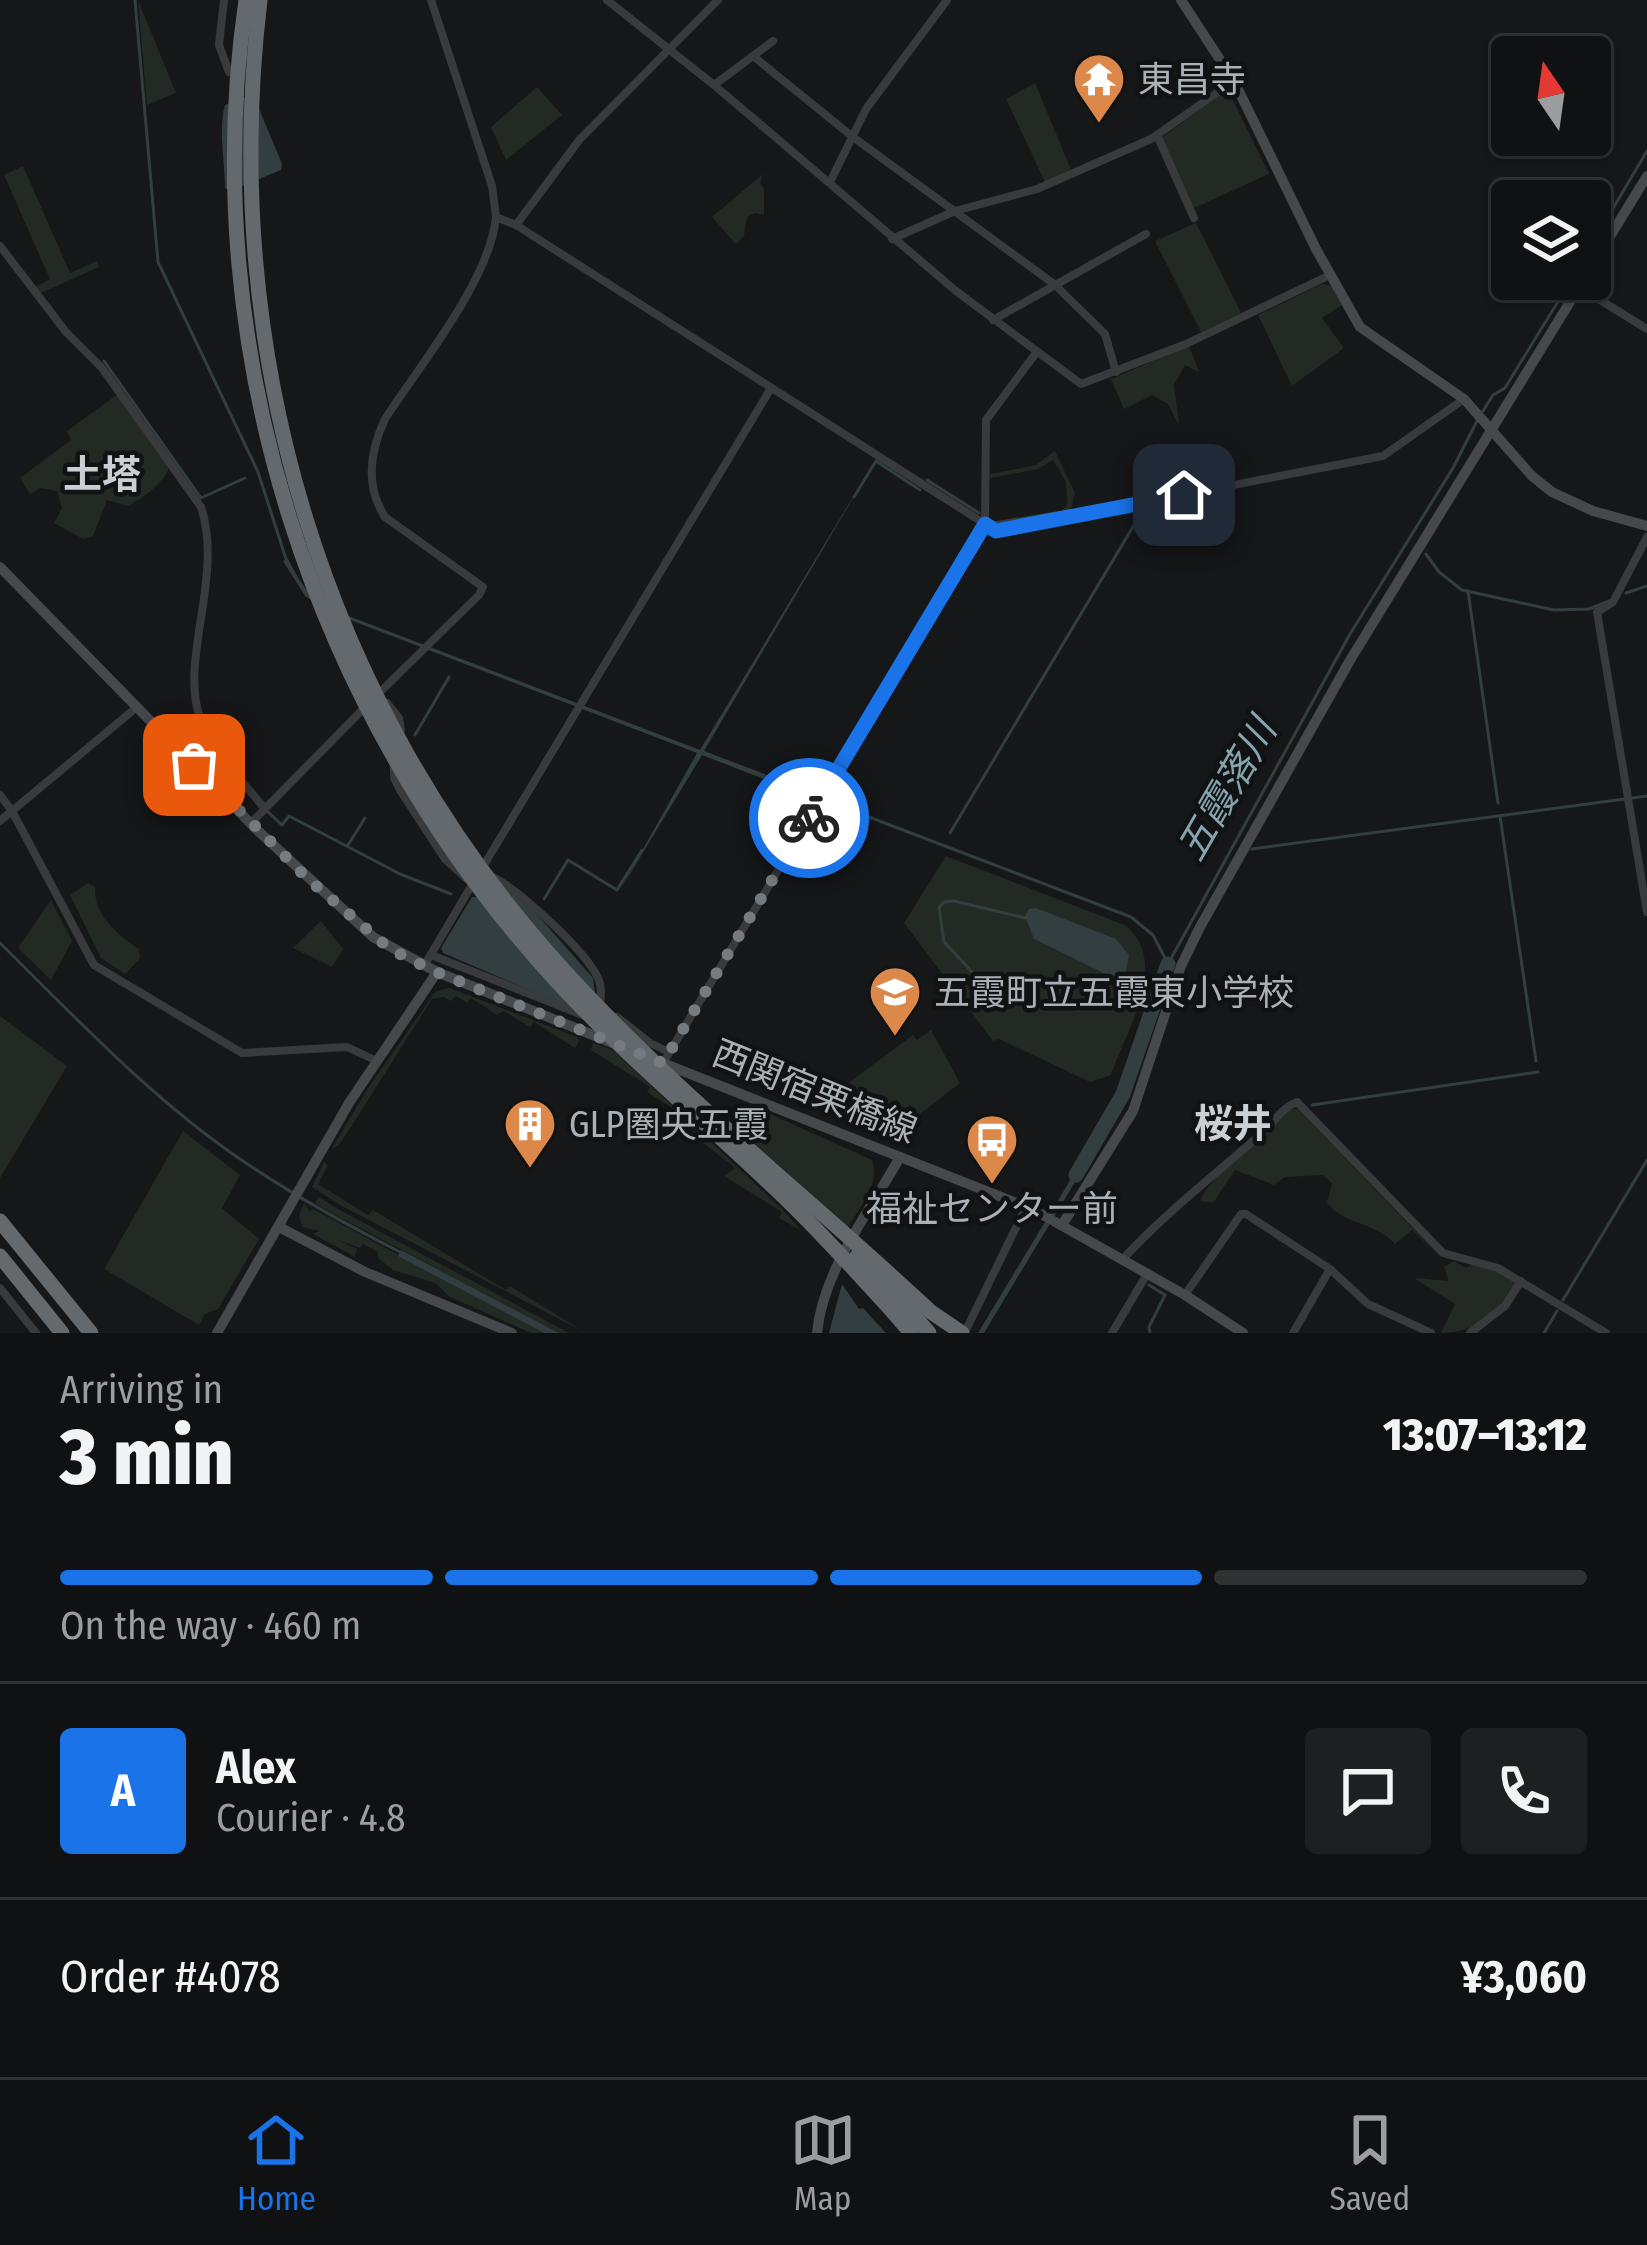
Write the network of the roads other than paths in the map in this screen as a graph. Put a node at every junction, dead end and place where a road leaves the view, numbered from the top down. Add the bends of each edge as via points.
1 (224, 0) edge
2 (246, 0) edge
3 (260, 0) edge
4 (431, 0) edge
5 (607, 0) edge
6 (718, 0) edge
7 (947, 0) edge
8 (1180, 0) edge
9 (773, 41) dead end
10 (670, 50) junction
11 (753, 56) junction
12 (229, 73) dead end
13 (1234, 81) junction
14 (714, 85) junction
15 (1157, 135) junction
16 (853, 137) junction
17 (1647, 176) edge
18 (830, 182) junction
19 (955, 211) junction
20 (496, 217) junction
21 (1194, 218) dead end
22 (516, 225) junction
23 (1146, 234) dead end
24 (1611, 235) edge
25 (892, 239) junction
26 (0, 247) edge
27 (1330, 274) junction
28 (1054, 284) junction
29 (1570, 300) edge
30 (1605, 300) edge
31 (993, 320) junction
32 (1647, 329) edge
33 (1036, 353) junction
34 (1116, 372) junction
35 (771, 388) junction
36 (1468, 404) junction
37 (1490, 426) junction
38 (985, 524) junction
39 (1647, 526) edge
40 (1647, 537) edge
41 (0, 567) edge
42 (378, 694) junction
43 (137, 707) junction
44 (0, 795) edge
45 (264, 808) junction
46 (12, 811) junction
47 (0, 821) edge
48 (250, 823) junction
49 (481, 871) junction
50 (473, 883) junction
51 (1647, 912) edge
52 (427, 960) junction
53 (436, 972) junction
54 (600, 1013) junction
55 (666, 1058) junction
56 (378, 1061) junction
57 (900, 1157) junction
58 (760, 1160) junction
59 (1026, 1207) junction
60 (0, 1221) edge
61 (1060, 1224) junction
62 (279, 1226) junction
63 (0, 1256) edge
64 (1122, 1259) junction
65 (1330, 1269) junction
66 (1147, 1273) junction
67 (1521, 1281) junction
68 (0, 1288) edge
69 (1185, 1295) junction
70 (36, 1333) edge
71 (62, 1333) edge
72 (91, 1333) edge
73 (217, 1333) edge
74 (512, 1333) edge
75 (818, 1333) edge
76 (908, 1333) edge
77 (929, 1333) edge
78 (963, 1333) edge
79 (1112, 1333) edge
80 (1243, 1333) edge
81 (1293, 1333) edge
82 (1432, 1333) edge
83 (1470, 1333) edge
84 (1606, 1333) edge

1 - 12 street via 219,45
2 - 76 highway, bridge via 234,178 254,383 297,542 369,712 453,852 538,960 767,1181
3 - 58 highway, bridge via 249,179 263,342 294,490 356,655 423,783 511,909 623,1031
4 - 20 street
5 - 10 street
6 - 10 street
7 - 16 street
8 - 13 street
9 - 11 street
10 - 14 street
10 - 22 street via 580,139
11 - 14 street
11 - 16 street
13 - 15 street
13 - 27 street
14 - 18 street
15 - 19 street via 1037,189
15 - 21 street
16 - 18 street
16 - 19 street
17 - 24 street
18 - 25 street
19 - 25 street
19 - 28 street
20 - 22 street
20 - 42 street via 481,271 385,419 372,456 385,517 483,587
22 - 35 street
23 - 28 street
25 - 31 street
26 - 45 street via 126,394 201,507 208,555 194,691 200,720
27 - 34 street
27 - 36 street via 1360,327
28 - 31 street
28 - 34 street via 1105,334
29 - 37 street
30 - 32 street
31 - 33 street
33 - 34 street via 1081,384
33 - 38 street via 986,420
35 - 38 street
35 - 49 street
36 - 37 street
36 - 38 street via 1383,456 996,531
37 - 39 street via 1552,492
37 - 61 street via 1200,927 1133,1111
38 - 55 street
40 - 51 street via 1613,602 1597,612
41 - 43 street, 西関宿栗橋線
42 - 45 street
42 - 50 street via 401,728 393,767 400,790 450,866
43 - 46 street
43 - 48 street, 西関宿栗橋線
44 - 46 street
45 - 48 street
46 - 47 street
46 - 56 street via 94,965 242,1053 347,1047
48 - 52 street, 西関宿栗橋線 via 358,925 390,949
49 - 50 street
49 - 54 street via 529,901 594,971
50 - 52 street
52 - 53 street, 西関宿栗橋線
52 - 54 street via 570,1012
53 - 55 street, 西関宿栗橋線
53 - 56 street
54 - 55 street via 619,1018
55 - 57 street, 西関宿栗橋線
56 - 62 street
57 - 59 street, 西関宿栗橋線
57 - 75 street via 837,1268
58 - 77 highway, bridge
58 - 78 highway, bridge
59 - 61 street, 西関宿栗橋線
59 - 78 street
60 - 72 highway
61 - 64 street, 西関宿栗橋線
62 - 73 street
62 - 74 street
63 - 71 highway
64 - 66 street, 西関宿栗橋線
64 - 67 street via 1297,1102 1443,1253
65 - 69 street via 1240,1214
65 - 81 street
65 - 82 street via 1368,1304
66 - 69 street, 西関宿栗橋線
66 - 79 street
67 - 83 street via 1505,1306
67 - 84 street
68 - 70 street
69 - 80 street, 西関宿栗橋線

